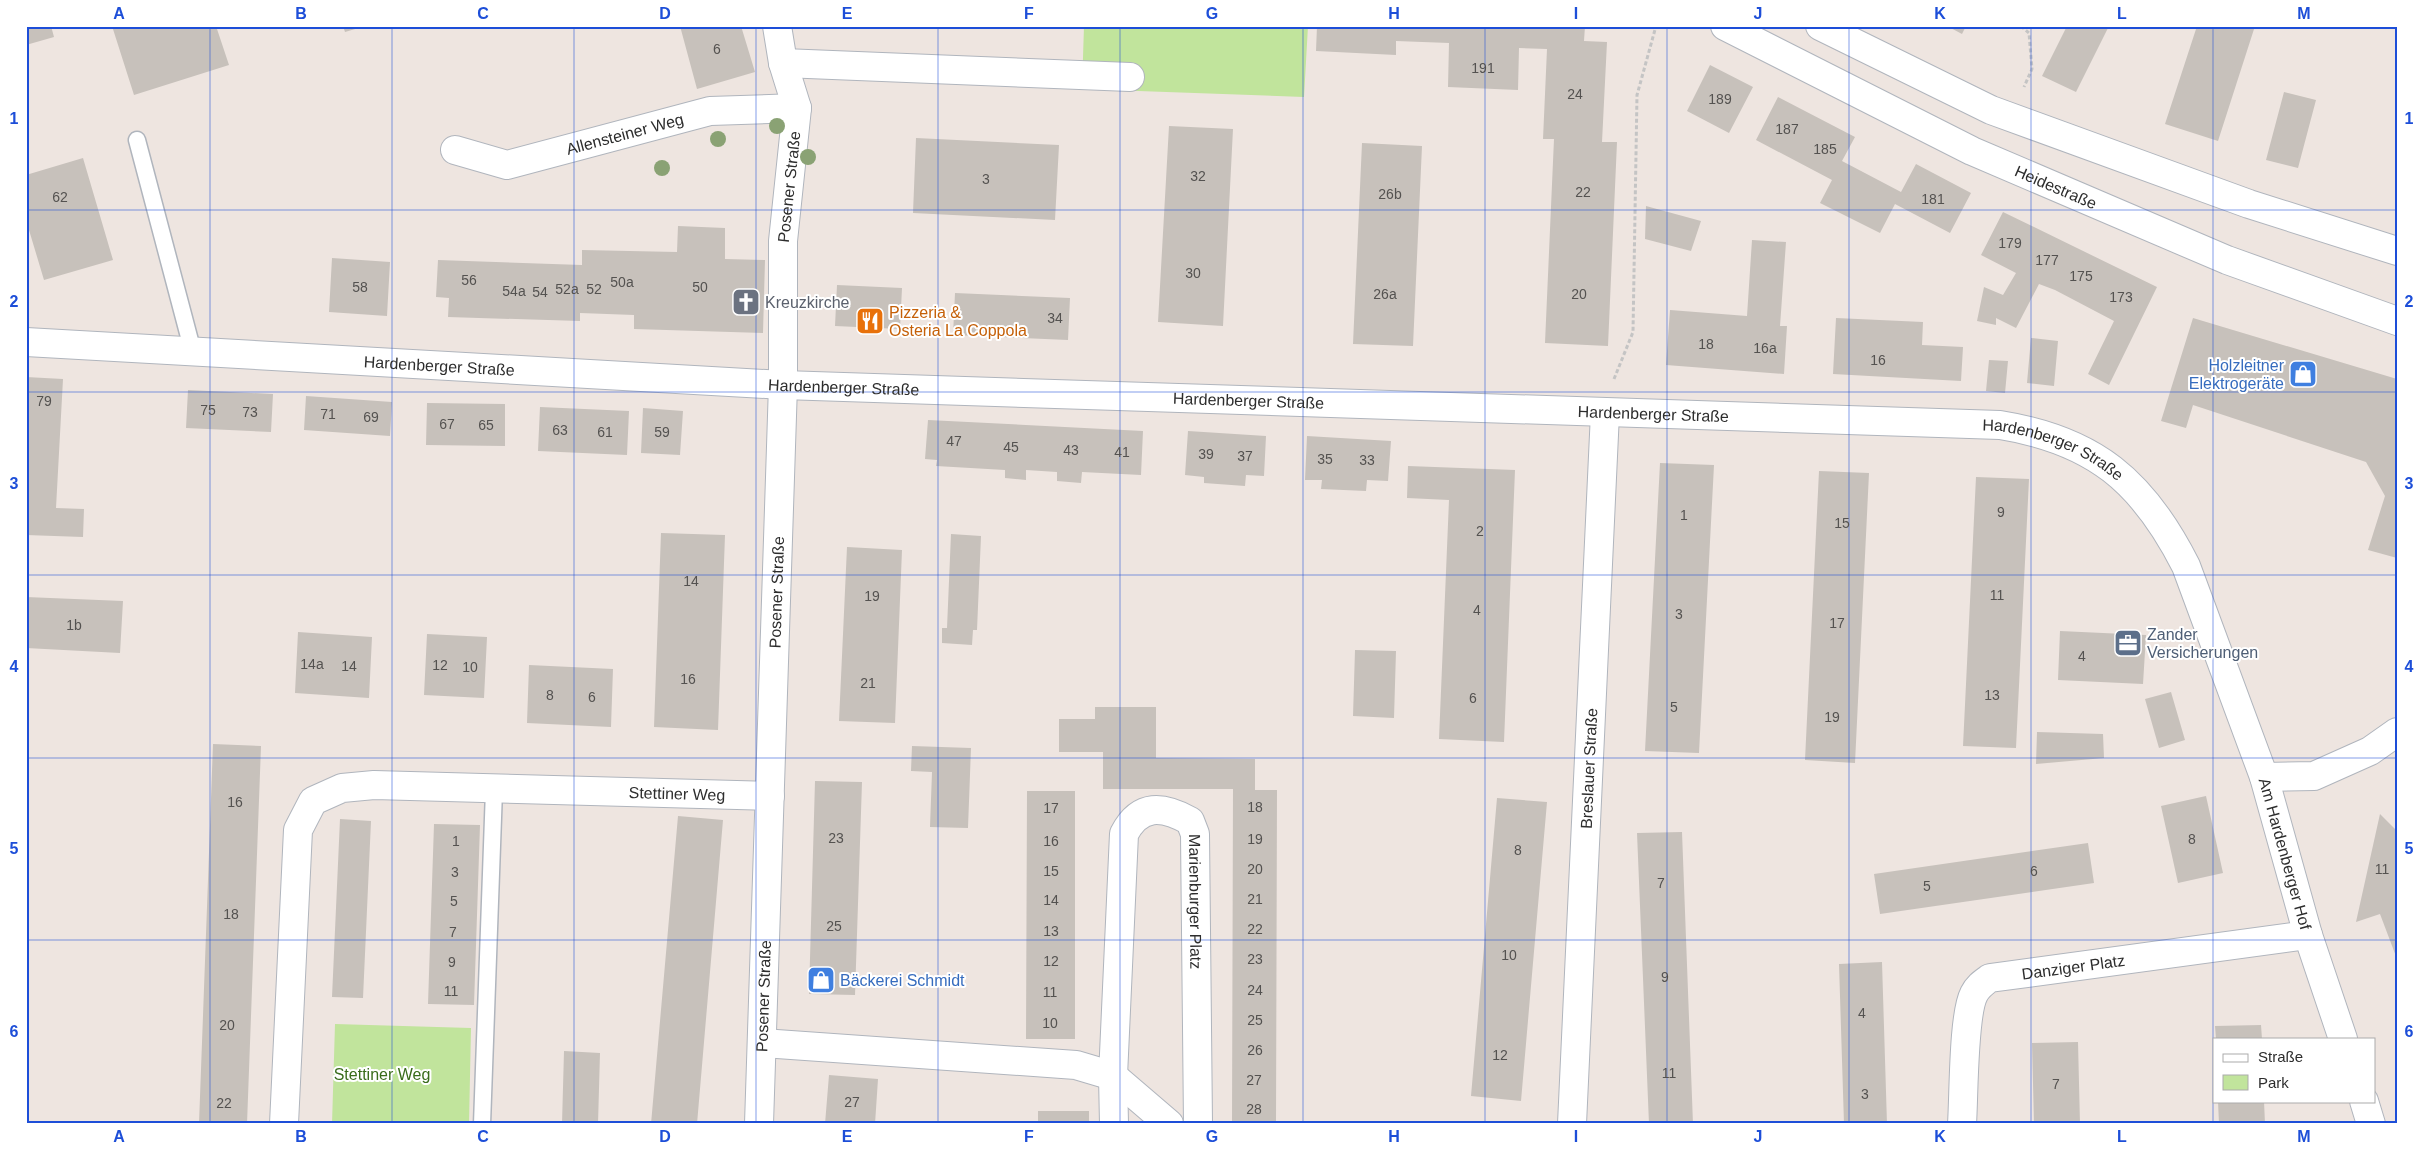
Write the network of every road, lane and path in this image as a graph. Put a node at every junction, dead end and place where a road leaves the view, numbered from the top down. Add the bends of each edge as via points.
1 (777, 26) edge
2 (1656, 26) edge
3 (1725, 26) edge
4 (1820, 26) edge
5 (2021, 26) edge
6 (783, 63) junction
7 (1130, 77) dead end
8 (2024, 87) dead end
9 (797, 108) junction
10 (137, 140) dead end
11 (455, 150) dead end
12 (2397, 252) edge
13 (2397, 321) edge
14 (26, 342) edge
15 (193, 352) junction
16 (783, 385) junction
17 (1608, 413) junction
18 (2397, 732) edge
19 (2264, 777) junction
20 (494, 790) junction
21 (770, 796) junction
22 (2308, 935) junction
23 (2343, 1038) edge
24 (762, 1043) junction
25 (1113, 1076) junction
26 (2364, 1102) edge
27 (284, 1124) edge
28 (482, 1124) edge
29 (758, 1124) edge
30 (1114, 1124) edge
31 (1169, 1124) edge
32 (1198, 1124) edge
33 (1572, 1124) edge
34 (1962, 1124) edge
35 (2371, 1124) edge

1 - 6 street, Posener Straße
2 - 17 path via 1637,95 1633,332 1612,385
3 - 13 street, Heidestraße via 1972,151 2227,260
4 - 12 street via 1991,110 2249,204
5 - 8 path via 2029,33 2032,69
6 - 7 street
6 - 9 street, Posener Straße
9 - 11 street, Allensteiner Weg via 710,111 507,165
9 - 16 street, Posener Straße via 783,242
10 - 15 lane
14 - 15 street, Hardenberger Straße
15 - 16 street, Hardenberger Straße
16 - 17 street, Hardenberger Straße
16 - 21 street, Posener Straße
17 - 19 street, Hardenberger Straße via 2000,425 2058,438 2085,450 2135,489 2172,539 2186,566
17 - 33 street, Breslauer Straße
18 - 19 street, Am Hardenberger Hof via 2370,751 2314,776
19 - 22 street, Am Hardenberger Hof
20 - 21 street, Stettiner Weg
20 - 27 street, Stettiner Weg via 374,785 342,788 313,801 298,830
20 - 28 lane
21 - 24 street, Posener Straße
22 - 23 street, Am Hardenberger Hof
22 - 34 street, Danziger Platz via 1990,978 1973,995 1969,1014
24 - 25 street via 1076,1065
24 - 29 street, Posener Straße
25 - 30 street, Marienburger Platz
25 - 31 street
25 - 32 street, Marienburger Platz via 1124,834 1131,820 1160,809 1190,821 1195,834
26 - 35 street

